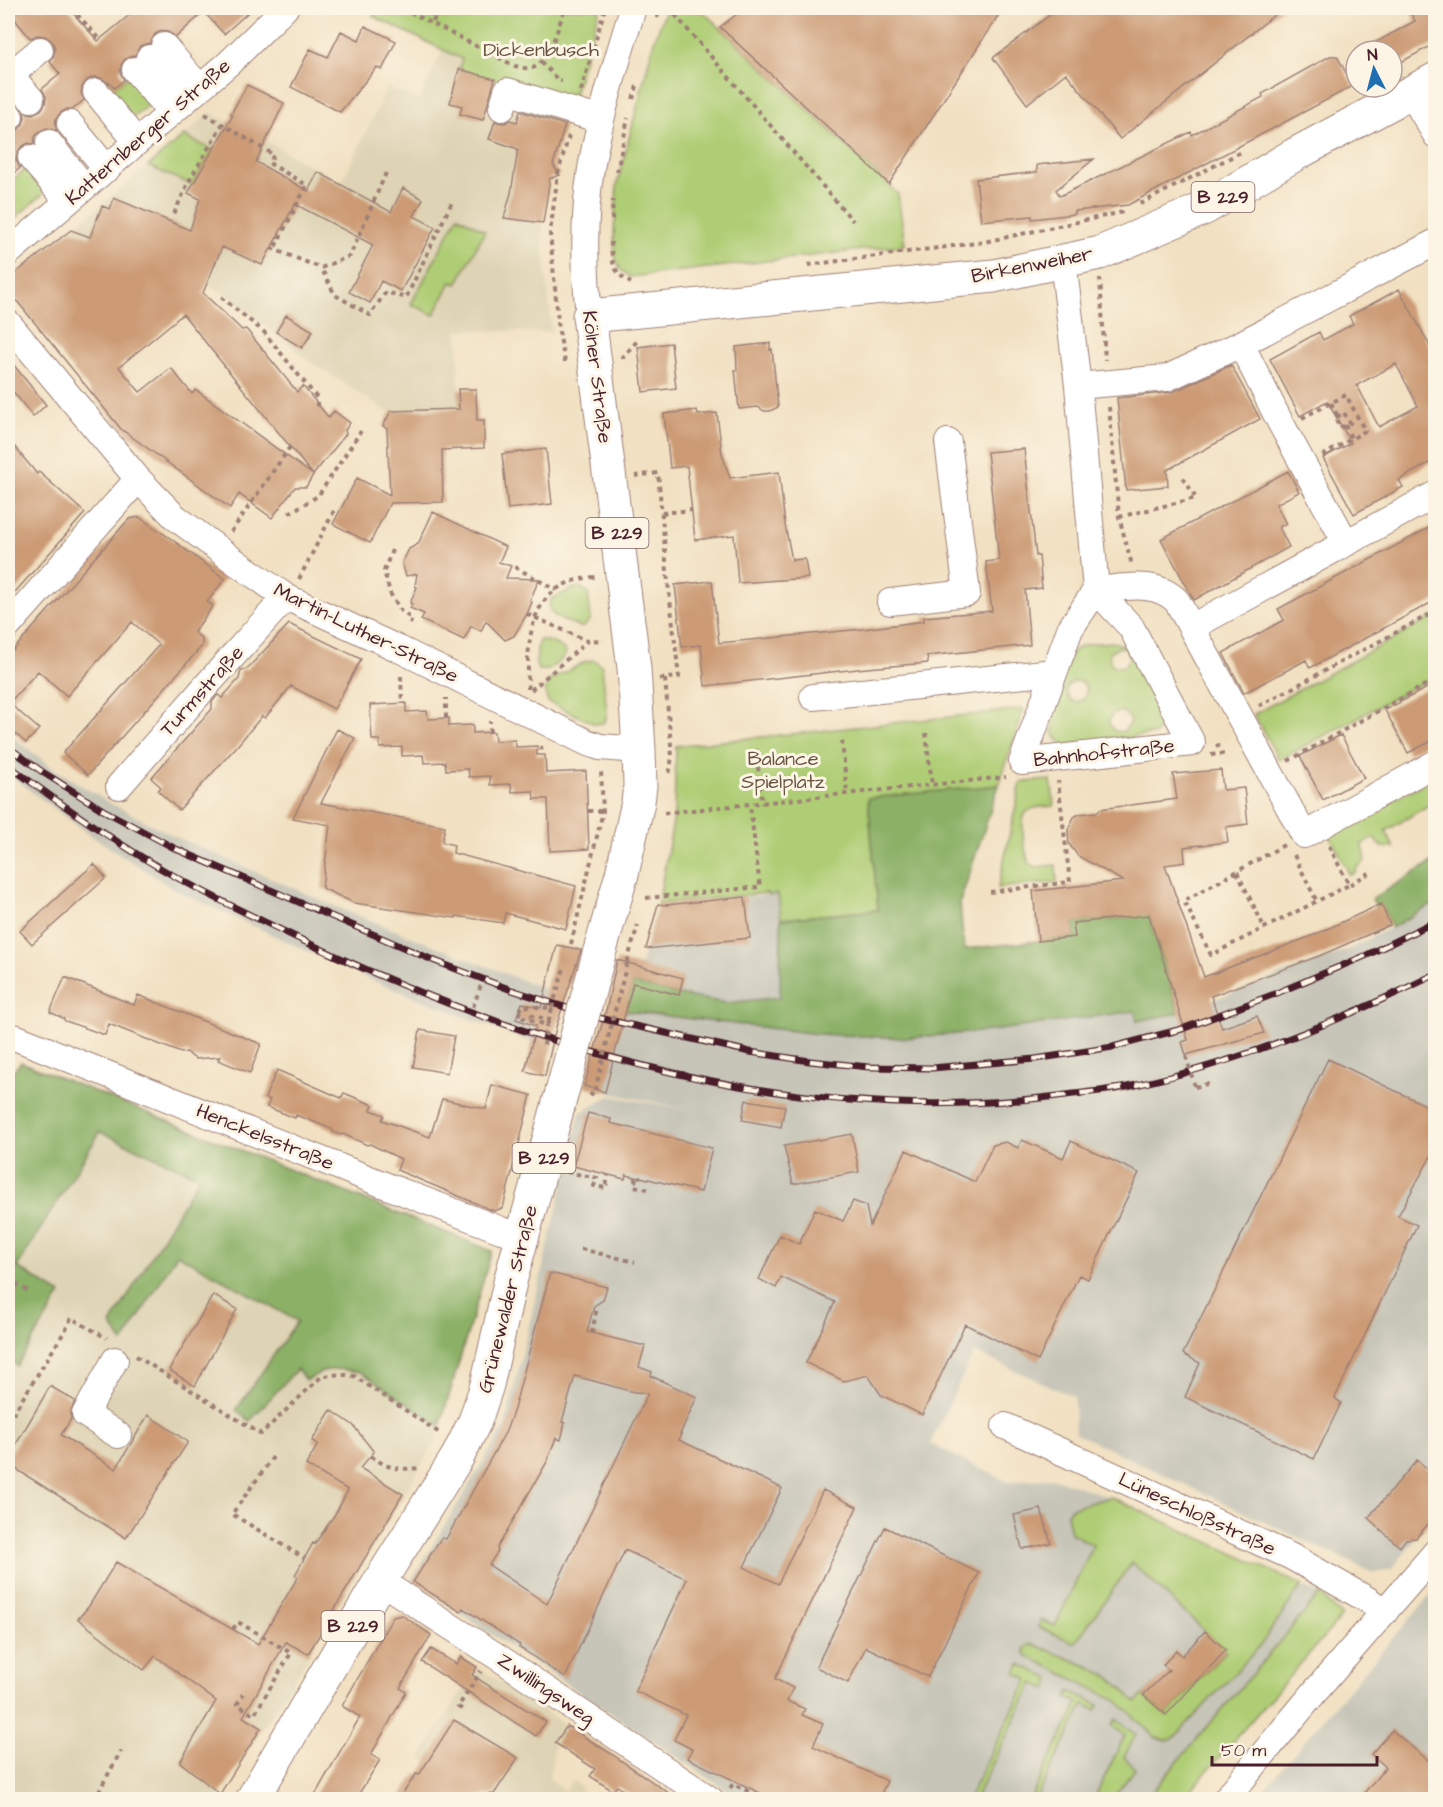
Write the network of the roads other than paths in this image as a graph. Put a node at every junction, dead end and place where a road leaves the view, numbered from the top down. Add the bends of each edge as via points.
1 (285, 8) edge
2 (633, 8) edge
3 (40, 50) dead end
4 (1423, 86) edge
5 (96, 92) dead end
6 (17, 94) edge
7 (194, 98) junction
8 (502, 108) dead end
9 (601, 120) junction
10 (1436, 135) edge
11 (137, 142) junction
12 (86, 186) junction
13 (1436, 242) edge
14 (8, 253) edge
15 (1065, 274) junction
16 (589, 316) junction
17 (8, 323) edge
18 (1241, 344) junction
19 (1078, 386) junction
20 (948, 442) dead end
21 (138, 479) junction
22 (1436, 494) edge
23 (1346, 543) junction
24 (1096, 590) junction
25 (286, 597) junction
26 (890, 603) dead end
27 (8, 626) edge
28 (1191, 627) junction
29 (1054, 672) junction
30 (813, 697) dead end
31 (639, 750) junction
32 (1436, 763) edge
33 (119, 786) dead end
34 (11, 1041) edge
35 (523, 1236) junction
36 (121, 1353) road end
37 (1005, 1426) dead end
38 (118, 1435) dead end
39 (1436, 1552) edge
40 (380, 1581) junction
41 (1385, 1612) junction
42 (719, 1795) edge
43 (252, 1800) edge
44 (1225, 1800) edge

1 - 7 street, Katternberger Straße
2 - 9 street, Kölner Straße
3 - 6 street
4 - 10 street
4 - 15 main road, Birkenweiher / B 229 via 1205,208 1100,253
5 - 11 street
7 - 7 street via 156,53
7 - 11 street, Katternberger Straße
8 - 9 street via 507,92
9 - 16 street, Kölner Straße via 591,169 585,234
11 - 12 street, Katternberger Straße
12 - 12 street via 50,142 82,161
12 - 14 street, Katternberger Straße
13 - 18 street
15 - 16 main road, Birkenweiher / B 229 via 994,276
15 - 19 street
16 - 31 main road, Kölner Straße / B 229 via 634,668
17 - 21 street, Martin-Luther-Straße
18 - 19 street via 1167,378
18 - 23 street
19 - 24 street
20 - 26 street via 967,593
21 - 25 street, Martin-Luther-Straße via 175,516
21 - 27 street
22 - 23 street
23 - 28 street
24 - 28 street via 1137,586 1161,589 1177,601
24 - 29 street, Bahnhofstraße via 1070,629
24 - 29 street, Bahnhofstraße via 1131,627 1192,743 1022,762
25 - 31 street, Martin-Luther-Straße via 524,701 586,742
25 - 33 street, Turmstraße
28 - 32 street via 1269,771 1296,839
29 - 30 street
31 - 35 main road, Grünewalder Straße / B 229, bridge via 638,802 599,954 580,1085
34 - 35 street, Henckelsstraße
35 - 40 main road, Grünewalder Straße / B 229 via 475,1421 458,1456
36 - 38 street via 85,1414
37 - 41 street, Lüneschloßstraße via 1292,1557
39 - 41 street
40 - 42 street, Zwillingsweg
40 - 43 main road, Grünewalder Straße / B 229
41 - 44 street

